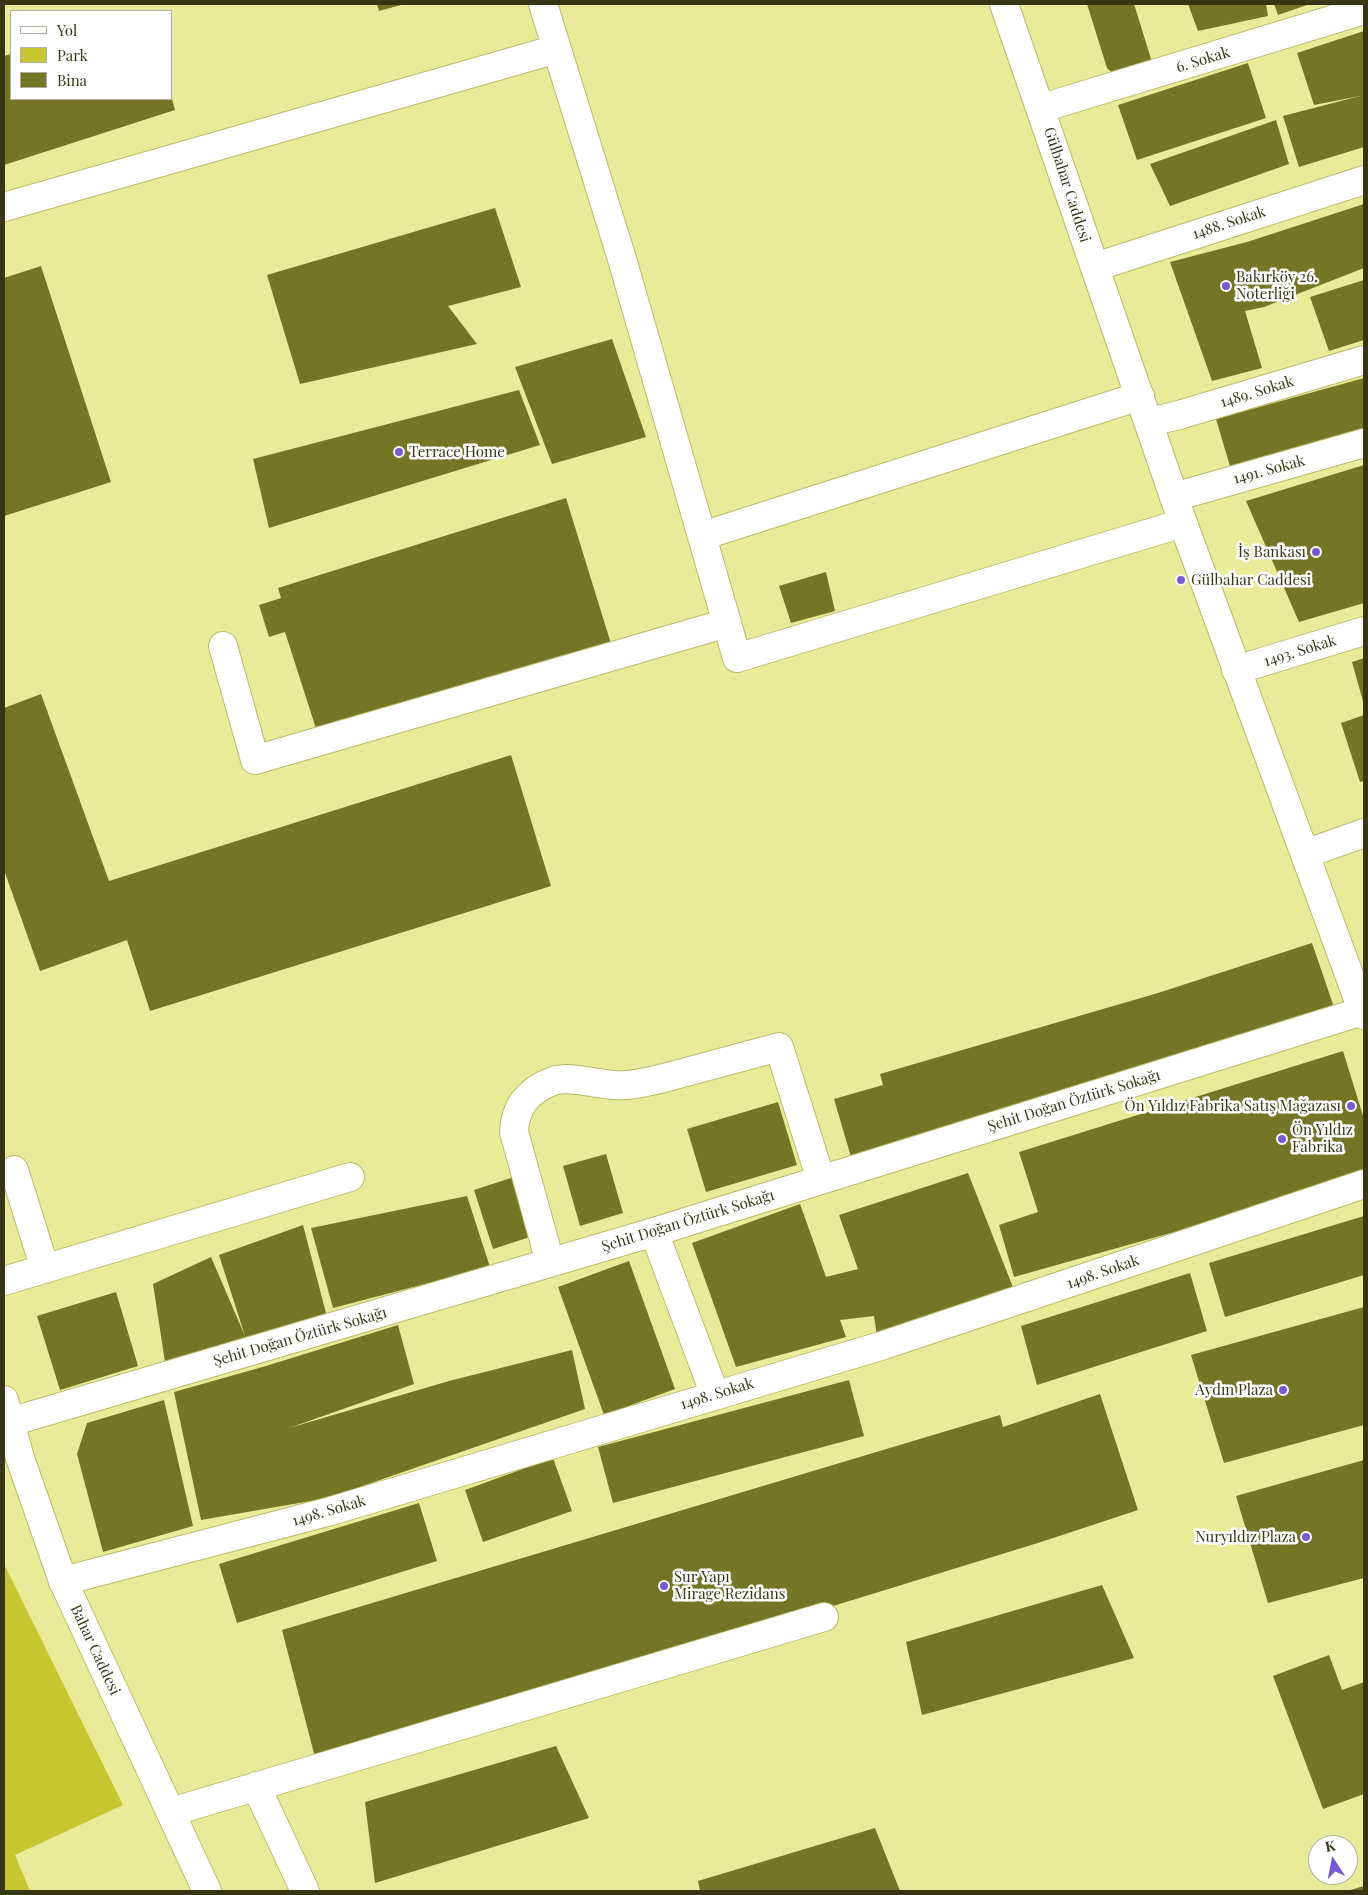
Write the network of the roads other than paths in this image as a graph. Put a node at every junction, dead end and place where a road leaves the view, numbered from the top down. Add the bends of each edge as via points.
1 (544, 4) edge
2 (1004, 4) edge
3 (1364, 10) edge
4 (558, 49) junction
5 (1042, 108) junction
6 (1364, 180) edge
7 (4, 207) edge
8 (1095, 267) junction
9 (1364, 360) edge
10 (1140, 396) junction
11 (1149, 422) junction
12 (1364, 443) edge
13 (1174, 496) junction
14 (1183, 522) junction
15 (702, 536) junction
16 (726, 623) junction
17 (1364, 631) edge
18 (223, 646) dead end
19 (1236, 670) junction
20 (1364, 833) edge
21 (1305, 854) junction
22 (1364, 1013) edge
23 (14, 1170) dead end
24 (350, 1177) dead end
25 (820, 1180) junction
26 (1364, 1184) edge
27 (654, 1232) junction
28 (550, 1262) junction
29 (45, 1269) junction
30 (4, 1281) edge
31 (715, 1395) junction
32 (7, 1411) edge
33 (62, 1581) junction
34 (824, 1617) dead end
35 (256, 1786) junction
36 (171, 1812) junction
37 (207, 1891) edge
38 (306, 1891) edge

1 - 4 street
2 - 5 street, Gülbahar Caddesi
3 - 5 street, 6. Sokak
4 - 7 street
4 - 15 street
5 - 8 street, Gülbahar Caddesi
6 - 8 street, 1488. Sokak
8 - 10 street, Gülbahar Caddesi
9 - 11 street, 1489. Sokak
10 - 11 street, Gülbahar Caddesi
10 - 15 street
11 - 13 street, Gülbahar Caddesi
12 - 13 street, 1491. Sokak
13 - 14 street, Gülbahar Caddesi
14 - 16 street via 737,658
14 - 19 street, Gülbahar Caddesi
15 - 16 street
16 - 18 street via 255,760
17 - 19 street, 1493. Sokak
19 - 21 street, Gülbahar Caddesi
20 - 21 street
21 - 22 street, Gülbahar Caddesi
22 - 25 street, Şehit Doğan Öztürk Sokağı
23 - 29 street
24 - 29 street
25 - 27 street, Şehit Doğan Öztürk Sokağı
25 - 28 street via 779,1047 647,1082 605,1086 567,1078 552,1082 522,1102 517,1111 514,1132
26 - 31 street, 1498. Sokak via 884,1345
27 - 28 street, Şehit Doğan Öztürk Sokağı
27 - 31 street
28 - 32 street, Şehit Doğan Öztürk Sokağı
29 - 30 street
31 - 33 street, 1498. Sokak via 331,1511
32 - 33 street, Bahar Caddesi
33 - 36 street, Bahar Caddesi
34 - 35 street
35 - 36 street
35 - 38 street
36 - 37 street, Bahar Caddesi

